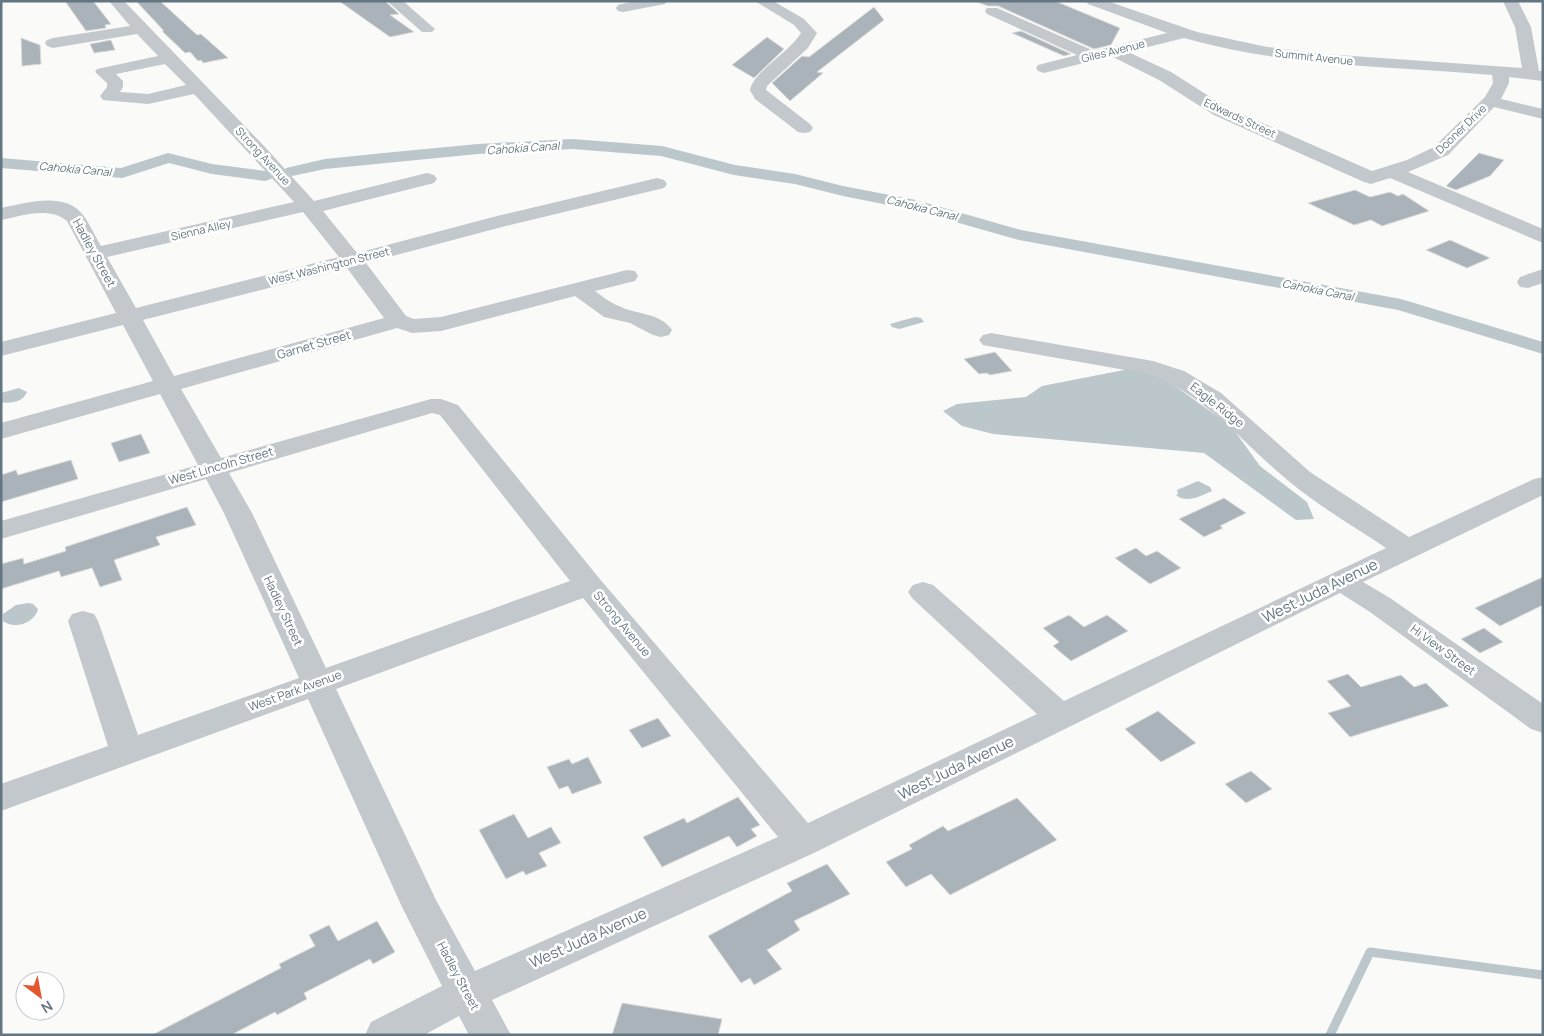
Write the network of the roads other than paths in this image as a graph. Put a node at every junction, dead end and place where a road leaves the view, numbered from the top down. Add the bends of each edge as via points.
1 (116, 1) edge
2 (394, 1) edge
3 (660, 1) edge
4 (762, 1) edge
5 (1093, 1) edge
6 (1510, 1) edge
7 (623, 8) dead end
8 (992, 11) dead end
9 (140, 28) junction
10 (427, 30) dead end
11 (1182, 34) junction
12 (52, 43) dead end
13 (1113, 52) junction
14 (1092, 56) junction
15 (167, 59) junction
16 (1044, 68) dead end
17 (1500, 71) junction
18 (1537, 75) edge
19 (197, 88) junction
20 (1490, 101) junction
21 (1543, 114) edge
22 (804, 128) dead end
23 (1380, 175) junction
24 (427, 179) dead end
25 (657, 184) dead end
26 (308, 206) junction
27 (1, 214) edge
28 (1543, 237) edge
29 (94, 254) junction
30 (354, 260) junction
31 (627, 276) dead end
32 (578, 288) junction
33 (128, 316) junction
34 (398, 321) junction
35 (661, 330) dead end
36 (991, 340) dead end
37 (1, 349) edge
38 (167, 386) junction
39 (441, 406) joint
40 (1, 430) edge
41 (214, 469) junction
42 (1533, 489) edge
43 (1, 530) edge
44 (1407, 549) junction
45 (1341, 581) junction
46 (588, 584) junction
47 (923, 592) dead end
48 (82, 621) dead end
49 (316, 684) junction
50 (1061, 717) junction
51 (1543, 721) edge
52 (127, 752) junction
53 (1, 798) edge
54 (804, 842) junction
55 (466, 993) junction
56 (384, 1035) edge
57 (491, 1035) edge

1 - 9 street, Strong Avenue
2 - 10 street
3 - 7 street
4 - 22 street via 800,22 808,32 802,45 759,84 758,90 761,96
5 - 11 street, Summit Avenue
6 - 18 street via 1527,37
8 - 14 street
9 - 12 street
9 - 15 street, Strong Avenue
11 - 13 street, Giles Avenue
11 - 17 street, Summit Avenue via 1293,56
13 - 14 street, Giles Avenue
13 - 23 street, Edwards Street via 1165,76 1220,111
14 - 16 street, Giles Avenue
15 - 19 street, Strong Avenue
15 - 19 street via 103,72 116,83 109,96 148,99
17 - 18 street, Summit Avenue
17 - 20 street, Dooner Drive via 1501,83
19 - 26 street, Strong Avenue
20 - 21 street
20 - 23 street, Dooner Drive via 1441,151
23 - 28 street, Edwards Street
24 - 26 street, Sienna Alley
25 - 30 street, West Washington Street
26 - 29 street, Sienna Alley
26 - 30 street, Strong Avenue
27 - 29 street, Hadley Street via 34,208 71,213
29 - 33 street, Hadley Street
30 - 33 street, West Washington Street
30 - 34 street, Strong Avenue
31 - 32 street, Garnet Street
32 - 34 street, Garnet Street via 441,324 412,326
32 - 35 street via 612,312 638,318
33 - 37 street, West Washington Street
33 - 38 street, Hadley Street
34 - 38 street, Garnet Street
36 - 44 street, Eagle Ridge via 1153,368 1176,376 1212,398 1300,478
38 - 40 street, Garnet Street
38 - 41 street, Hadley Street
39 - 41 street, West Lincoln Street via 430,406
39 - 46 street, Strong Avenue via 449,410
41 - 43 street, West Lincoln Street
41 - 49 street, Hadley Street via 238,513
42 - 44 street, West Juda Avenue
44 - 45 street, West Juda Avenue
45 - 50 street, West Juda Avenue
45 - 51 street, Hi View Street
46 - 49 street, West Park Avenue
46 - 54 street, Strong Avenue
47 - 50 street
48 - 52 street
49 - 52 street, West Park Avenue
49 - 55 street, Hadley Street via 421,907
50 - 54 street, West Juda Avenue
52 - 53 street, West Park Avenue
54 - 55 street, West Juda Avenue
55 - 56 street, West Juda Avenue
55 - 57 street, Hadley Street

